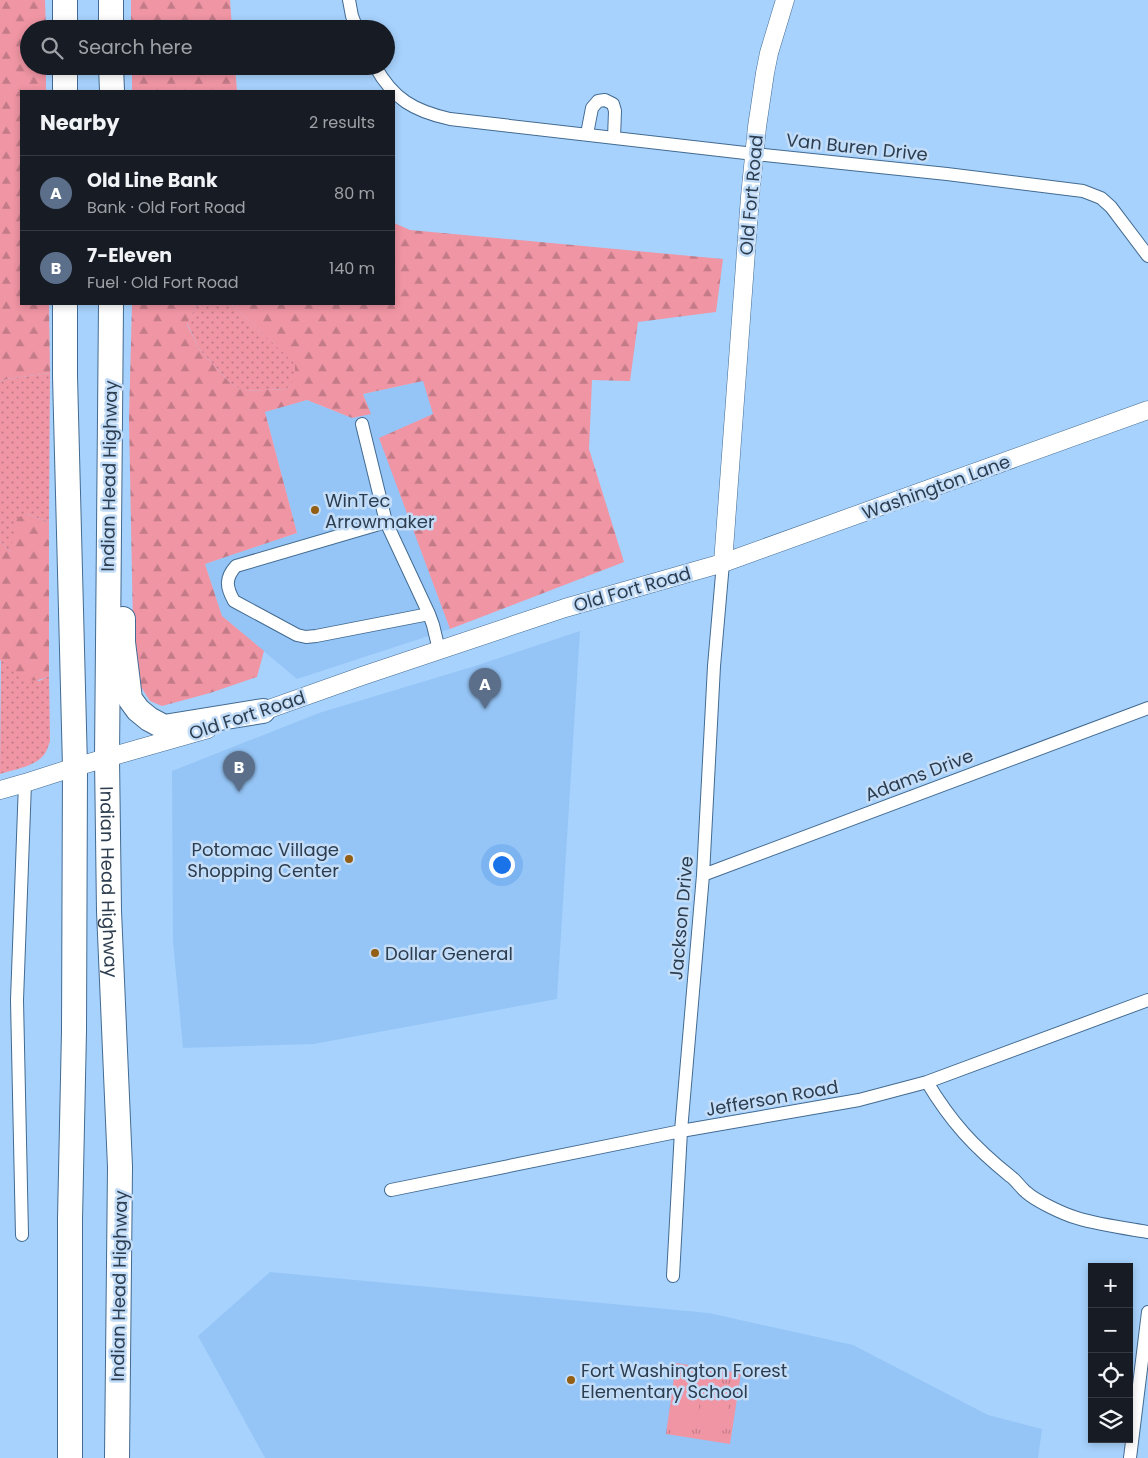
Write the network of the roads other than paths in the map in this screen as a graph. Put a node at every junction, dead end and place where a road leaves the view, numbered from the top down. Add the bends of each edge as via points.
1 (65, 0) edge
2 (111, 0) edge
3 (348, 0) edge
4 (785, 0) edge
5 (65, 20) edge
6 (111, 20) edge
7 (354, 20) edge
8 (65, 75) edge
9 (112, 75) edge
10 (381, 75) edge
11 (65, 90) edge
12 (112, 90) edge
13 (393, 90) edge
14 (395, 92) edge
15 (587, 134) junction
16 (614, 138) junction
17 (754, 154) junction
18 (1148, 256) edge
19 (65, 305) edge
20 (111, 305) edge
21 (1148, 410) edge
22 (362, 424) dead end
23 (110, 436) junction
24 (386, 522) junction
25 (723, 563) junction
26 (429, 614) junction
27 (439, 650) junction
28 (1148, 708) edge
29 (263, 711) junction
30 (107, 758) junction
31 (75, 767) junction
32 (25, 783) junction
33 (0, 790) edge
34 (703, 875) junction
35 (1148, 1000) edge
36 (927, 1082) junction
37 (681, 1131) junction
38 (391, 1190) dead end
39 (1148, 1232) edge
40 (22, 1235) dead end
41 (673, 1276) dead end
42 (1148, 1312) edge
43 (70, 1458) edge
44 (117, 1458) edge
45 (1130, 1458) edge

1 - 5 highway
2 - 6 highway
3 - 7 street
4 - 17 main road, Old Fort Road via 769,53
8 - 11 highway
9 - 12 highway
10 - 13 street, Van Buren Drive
14 - 15 street, Van Buren Drive via 410,106 450,119
15 - 16 street, Van Buren Drive
15 - 16 street via 592,108 598,101 605,100 613,104 615,110
16 - 17 street, Van Buren Drive
17 - 18 street, Van Buren Drive via 1083,191 1101,198 1112,207
17 - 25 main road, Old Fort Road
19 - 31 highway, Indian Head Highway
20 - 23 highway, Indian Head Highway
21 - 25 main road, Washington Lane
22 - 24 street
23 - 29 highway via 122,550 123,642 130,699 149,720 164,727
23 - 30 highway, Indian Head Highway
24 - 26 street
24 - 26 street via 236,566 227,579 230,594 234,600 297,635 306,636
25 - 27 main road, Old Fort Road via 565,608
25 - 34 street, Jackson Drive
26 - 27 street
27 - 29 main road, Old Fort Road
28 - 34 street, Adams Drive
29 - 30 main road, Old Fort Road
30 - 31 main road, Old Fort Road
30 - 44 highway, Indian Head Highway via 109,911 120,1167
31 - 32 main road, Old Fort Road
31 - 43 highway, Indian Head Highway
32 - 33 main road, Old Fort Road
32 - 40 street via 17,1000
34 - 37 street, Jackson Drive
35 - 36 street, Jefferson Road
36 - 37 street, Jefferson Road via 859,1100
36 - 39 street via 942,1107 968,1138 1026,1193 1076,1218
37 - 38 street, Jefferson Road
37 - 41 street, Jackson Drive
42 - 45 street

